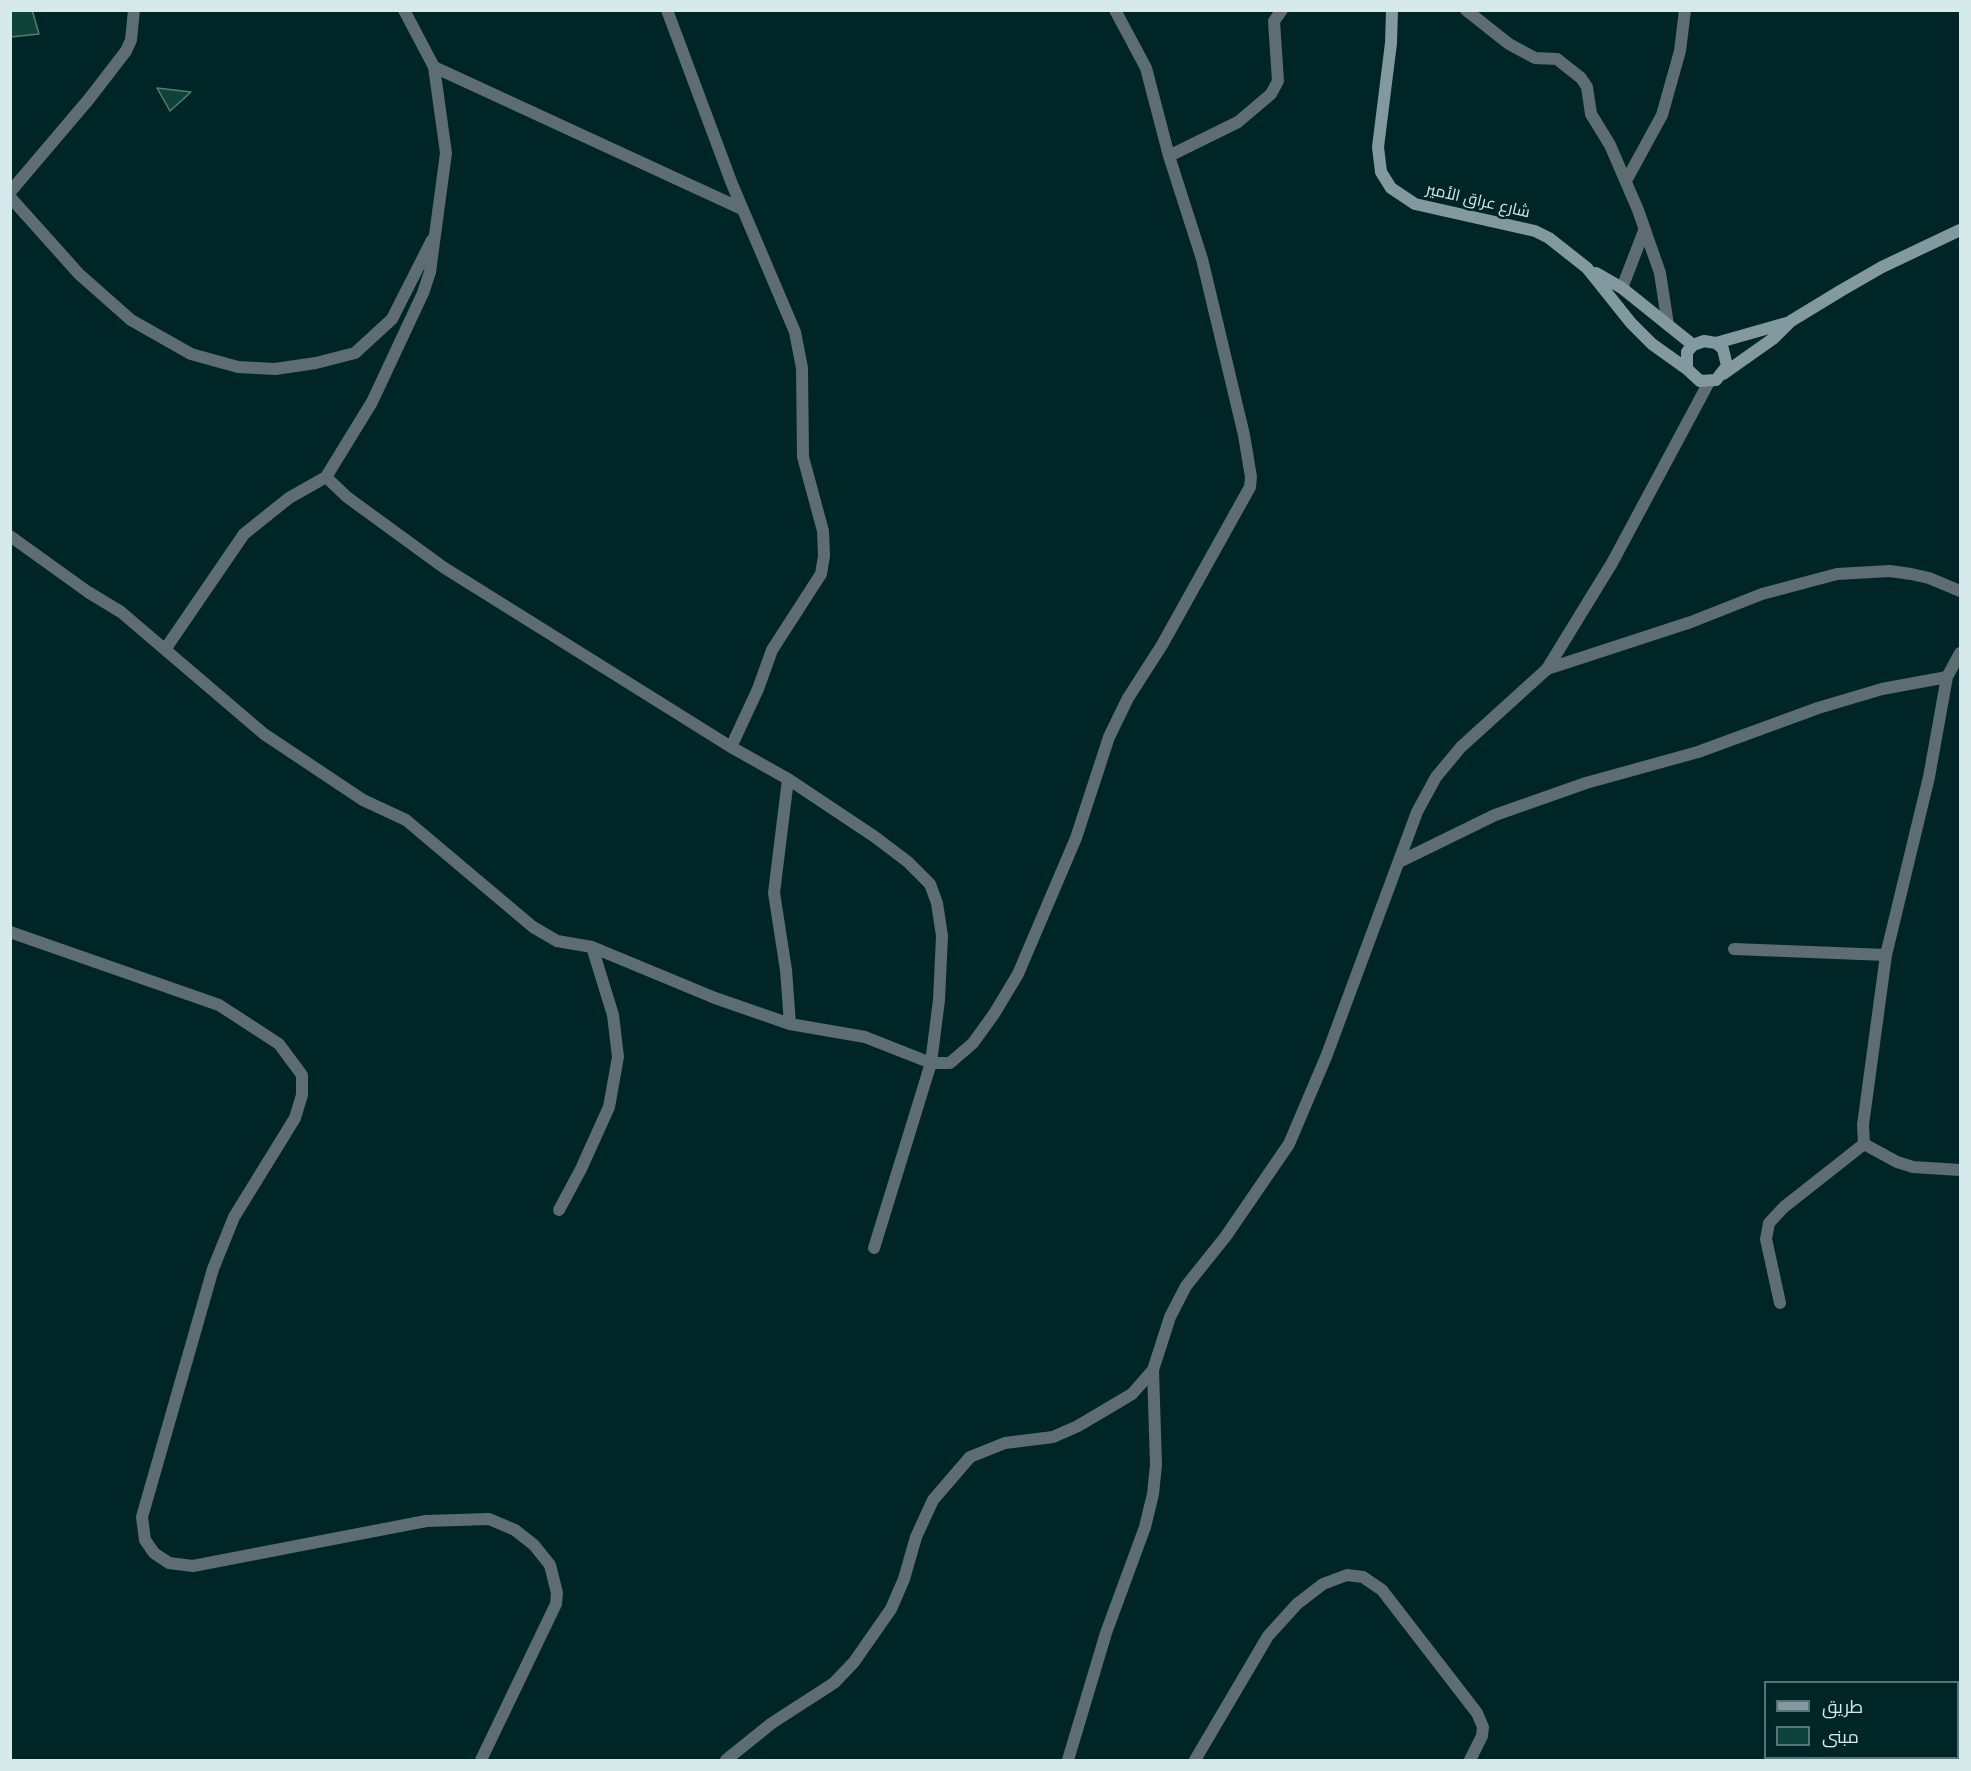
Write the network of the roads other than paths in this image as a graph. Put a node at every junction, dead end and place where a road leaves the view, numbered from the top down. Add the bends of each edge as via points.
1 (134, 10) edge
2 (404, 10) edge
3 (667, 10) edge
4 (1115, 10) edge
5 (1282, 10) edge
6 (1392, 10) edge
7 (1466, 10) edge
8 (1684, 10) edge
9 (434, 68) junction
10 (1169, 156) junction
11 (1626, 181) junction
12 (10, 192) edge
13 (10, 197) edge
14 (742, 208) junction
15 (1960, 230) edge
16 (1644, 231) junction
17 (435, 234) junction
18 (1587, 268) junction
19 (1622, 288) junction
20 (1791, 321) junction
21 (1668, 325) junction
22 (1716, 343) junction
23 (1693, 345) junction
24 (1687, 369) junction
25 (1723, 375) junction
26 (1709, 382) junction
27 (326, 477) junction
28 (10, 536) edge
29 (1960, 591) edge
30 (166, 648) junction
31 (1960, 653) edge
32 (1547, 669) junction
33 (1947, 677) junction
34 (731, 747) junction
35 (788, 779) junction
36 (1401, 861) junction
37 (10, 932) edge
38 (592, 947) junction
39 (1734, 949) dead end
40 (1886, 955) junction
41 (790, 1024) junction
42 (931, 1063) junction
43 (1864, 1144) junction
44 (1960, 1170) edge
45 (559, 1210) dead end
46 (874, 1248) dead end
47 (1780, 1303) dead end
48 (1153, 1370) junction
49 (481, 1761) edge
50 (726, 1761) edge
51 (1068, 1761) edge
52 (1195, 1761) edge
53 (1470, 1761) edge

1 - 12 street via 126,51
2 - 9 street
3 - 14 street
4 - 10 street via 1146,68
5 - 10 street via 1274,21 1278,81 1270,94 1238,122
6 - 18 main road, شارع عراق الأمير via 1378,147 1381,172 1391,188 1415,204 1434,210 1535,231
7 - 11 street via 1509,44 1535,58 1557,59 1573,69 1587,87 1588,108
8 - 11 street via 1680,51 1662,115
9 - 14 street
9 - 17 street via 446,153
10 - 42 street via 1215,306 1244,435 1250,487 1113,728 1076,838 1018,974 967,1049 950,1063
11 - 16 street
13 - 17 street via 79,274 131,321 191,354 238,367 275,369 355,353 392,319
14 - 34 street via 795,332 802,368 803,457 819,514 824,556 821,574 772,650 759,689
15 - 20 main road via 1882,267
16 - 19 street
16 - 21 street via 1660,273
17 - 27 street via 430,272 409,328 372,402
18 - 19 main road, شارع عراق الأمير
18 - 24 main road, شارع عراق الأمير via 1631,322
19 - 21 main road, شارع عراق الأمير
20 - 22 main road
20 - 25 main road
21 - 23 main road, شارع عراق الأمير
22 - 23 main road via 1704,341
22 - 25 main road via 1726,357
23 - 24 main road via 1688,352
24 - 26 main road via 1700,381
25 - 26 main road
26 - 32 street via 1612,563
27 - 30 street via 289,498 244,534
27 - 34 street via 347,497 443,567
28 - 30 street
29 - 32 street via 1929,578 1900,573 1838,574 1762,594 1691,622
30 - 38 street via 264,734 363,800 406,820 533,927 557,940
31 - 33 street
32 - 36 street via 1461,747 1436,777 1417,812
33 - 36 street via 1882,689 1698,752 1586,783 1495,815
33 - 40 street via 1929,777
34 - 35 street
35 - 41 street via 774,893
35 - 42 street via 908,862 935,894 942,936
36 - 48 street via 1289,1144 1226,1236 1186,1286 1170,1317
37 - 49 street via 219,1005 279,1044 302,1075 303,1095 295,1118 234,1217 213,1269 142,1517 145,1540 154,1553 169,1563 193,1566 426,1521 489,1519 515,1530 534,1545 549,1565 558,1593
38 - 41 street
38 - 45 street via 614,1015 618,1057 609,1107
39 - 40 street
40 - 43 street via 1863,1125
41 - 42 street via 866,1037
42 - 46 street
43 - 44 street via 1913,1167
43 - 47 street via 1769,1223 1766,1239
48 - 50 street via 1132,1394 1078,1426 1053,1437 1005,1443 970,1457 933,1500 891,1609 854,1662 834,1683 772,1723
48 - 51 street via 1153,1494
52 - 53 street via 1268,1636 1297,1604 1323,1584 1347,1575 1363,1577 1382,1590 1477,1713 1482,1736

